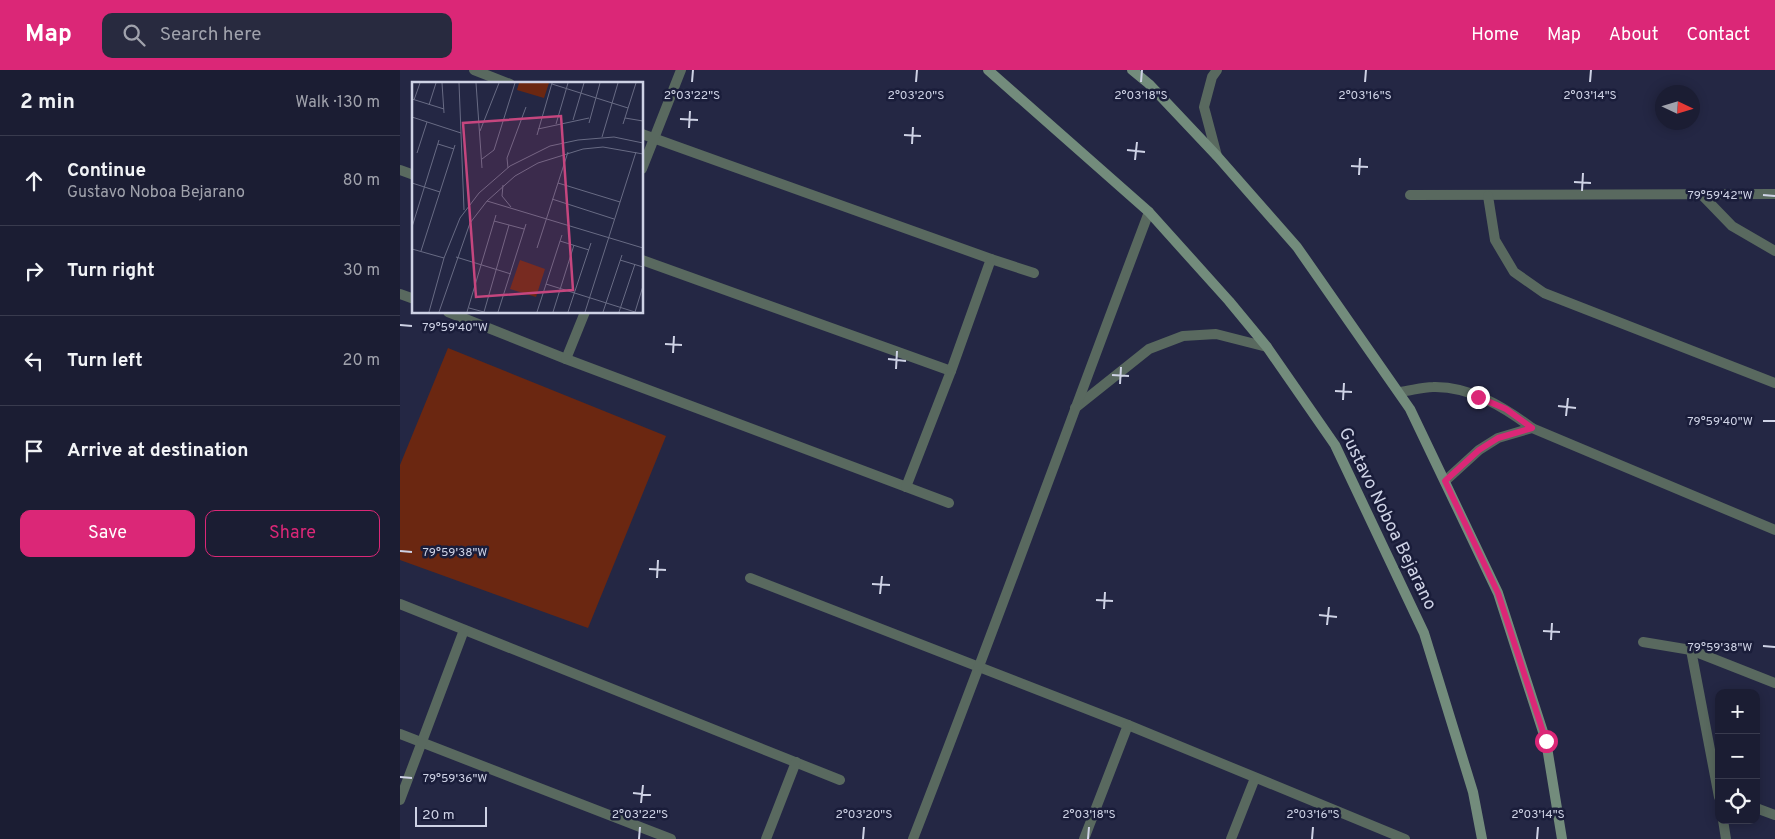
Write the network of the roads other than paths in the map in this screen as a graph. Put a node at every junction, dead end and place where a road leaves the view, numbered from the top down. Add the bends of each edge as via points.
1 (474, 70) edge
2 (681, 70) edge
3 (988, 70) edge
4 (1132, 70) edge
5 (1217, 70) edge
6 (505, 82) edge
7 (644, 135) edge
8 (654, 139) junction
9 (1217, 156) junction
10 (644, 163) edge
11 (400, 170) edge
12 (412, 175) edge
13 (1775, 194) edge
14 (1410, 195) dead end
15 (1702, 195) junction
16 (1488, 196) junction
17 (1149, 212) junction
18 (1775, 251) edge
19 (991, 259) junction
20 (644, 261) edge
21 (1034, 273) dead end
22 (400, 294) edge
23 (412, 298) edge
24 (453, 314) edge
25 (584, 314) edge
26 (1267, 347) junction
27 (566, 360) junction
28 (951, 370) junction
29 (1775, 383) edge
30 (1399, 392) junction
31 (1074, 409) junction
32 (1532, 428) junction
33 (1445, 481) junction
34 (906, 486) junction
35 (949, 503) dead end
36 (1775, 530) edge
37 (750, 578) dead end
38 (400, 604) edge
39 (464, 630) junction
40 (1643, 642) dead end
41 (1692, 650) junction
42 (980, 668) junction
43 (1775, 683) edge
44 (1128, 725) junction
45 (400, 734) edge
46 (422, 742) junction
47 (796, 762) junction
48 (1255, 778) junction
49 (1716, 779) edge
50 (840, 780) dead end
51 (400, 800) edge
52 (1760, 809) edge
53 (1775, 815) edge
54 (1724, 824) edge
55 (671, 839) edge
56 (766, 839) edge
57 (913, 839) edge
58 (1084, 839) edge
59 (1231, 839) edge
60 (1405, 839) edge
61 (1482, 839) edge
62 (1562, 839) edge
63 (1726, 839) edge

1 - 6 street
2 - 8 street
3 - 17 street, Gustavo Noboa Bejarano
4 - 9 street
5 - 9 street via 1204,107
7 - 8 street
8 - 10 street
8 - 19 street
9 - 30 street via 1297,247
11 - 12 street
13 - 15 street
14 - 16 street
15 - 16 street
15 - 18 street via 1732,226
16 - 29 street via 1495,240 1514,272 1544,293
17 - 26 street, Gustavo Noboa Bejarano
17 - 31 street
19 - 21 street
19 - 28 street
20 - 28 street
22 - 23 street
24 - 27 street
25 - 27 street
26 - 31 street via 1216,334 1183,336 1149,349
26 - 61 street, Gustavo Noboa Bejarano via 1335,444 1424,633 1473,792
27 - 34 street
28 - 34 street
30 - 32 street via 1433,387 1455,389 1506,409
30 - 33 street
31 - 42 street
32 - 33 street via 1498,438 1479,450
32 - 36 street
33 - 62 street via 1498,593 1546,741
34 - 35 street
37 - 42 street
38 - 39 street
39 - 46 street
39 - 47 street
40 - 41 street
41 - 43 street
41 - 49 street
42 - 44 street
42 - 57 street
44 - 48 street
44 - 58 street
45 - 46 street
46 - 51 street
46 - 55 street
47 - 50 street
47 - 56 street
48 - 59 street
48 - 60 street
52 - 53 street
54 - 63 street

